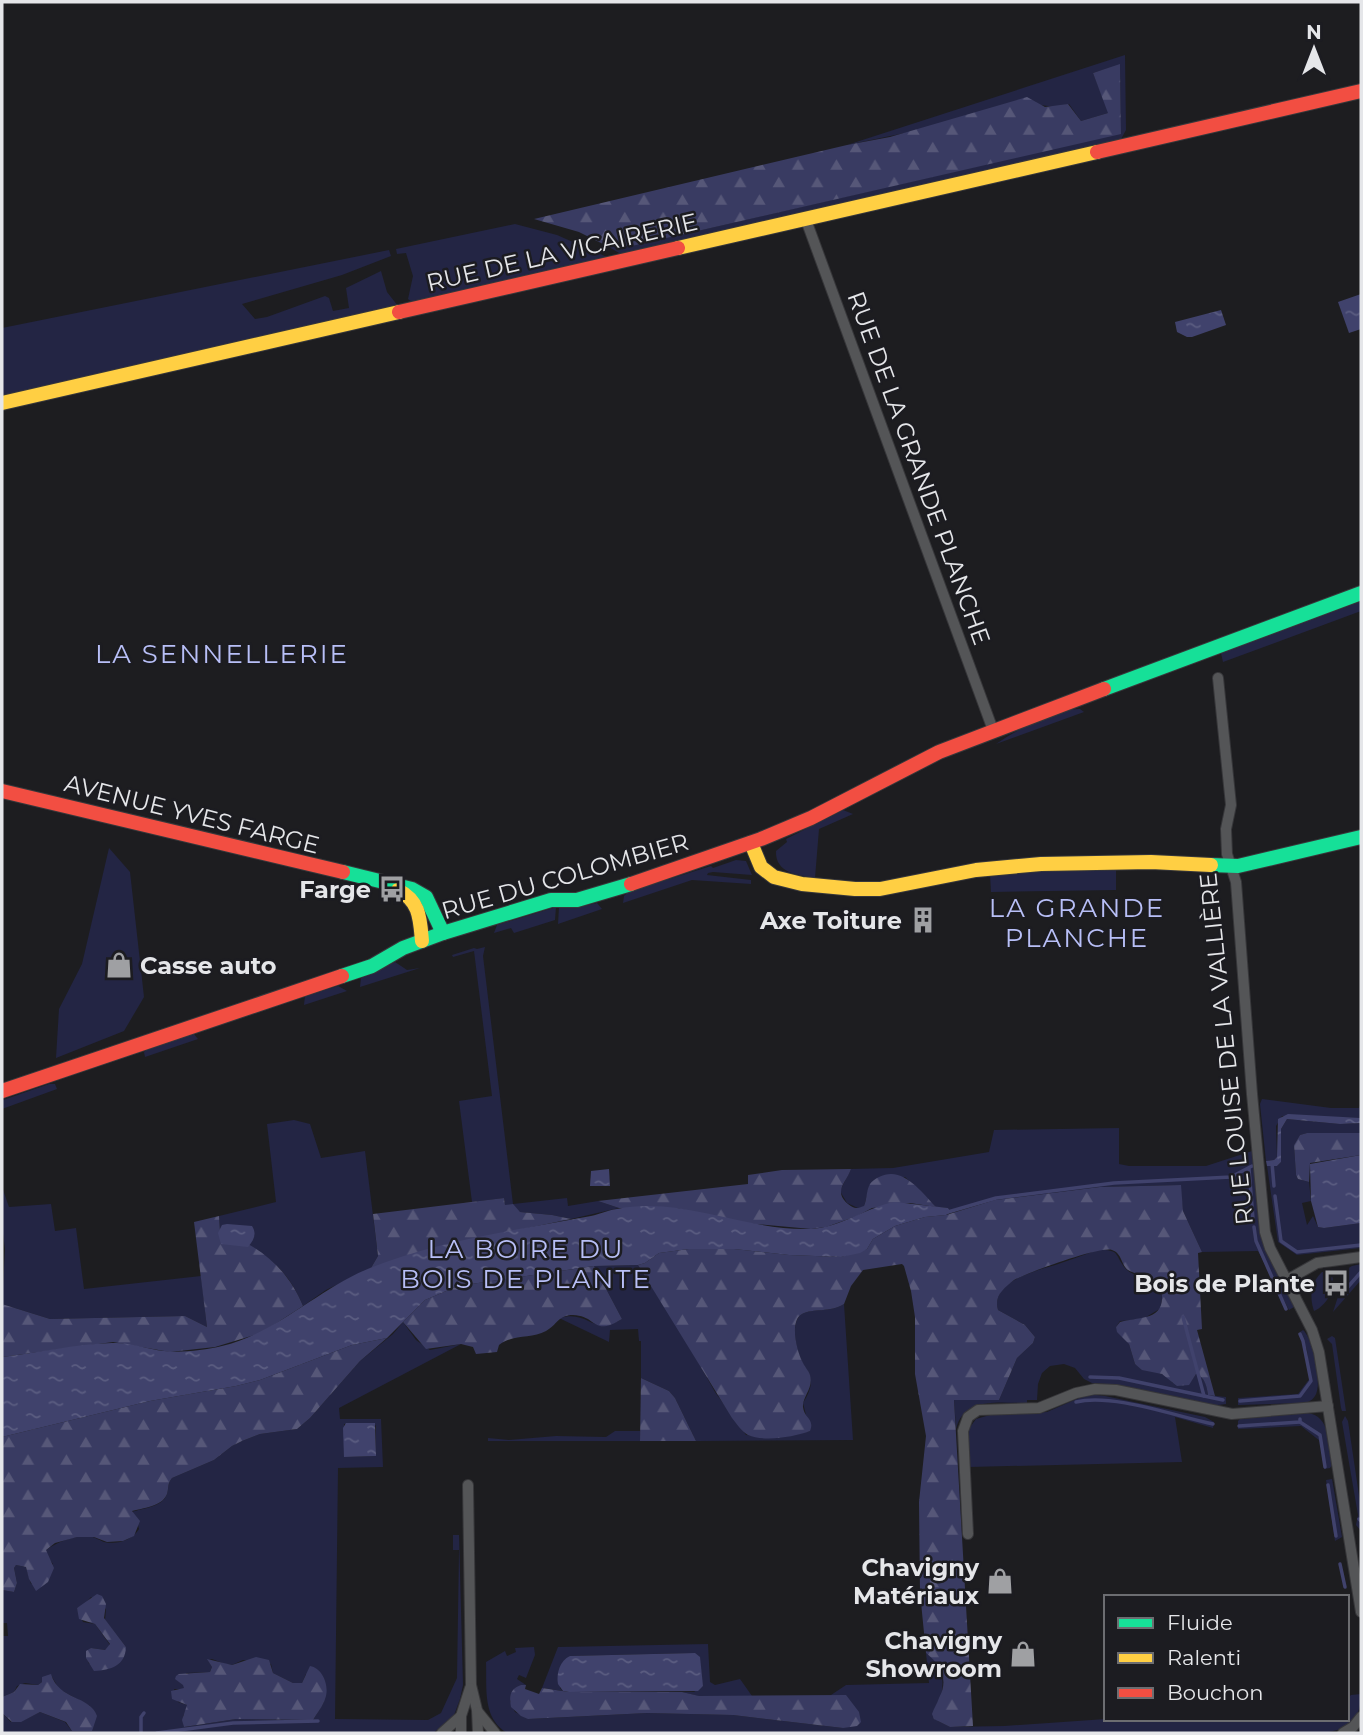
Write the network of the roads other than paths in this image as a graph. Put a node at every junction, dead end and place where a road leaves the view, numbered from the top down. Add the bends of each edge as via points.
1 (1361, 90) edge
2 (806, 220) junction
3 (2, 403) edge
4 (1361, 593) edge
5 (1218, 678) dead end
6 (993, 730) junction
7 (2, 791) edge
8 (1361, 837) edge
9 (756, 841) junction
10 (1231, 866) junction
11 (371, 881) junction
12 (443, 933) junction
13 (422, 942) junction
14 (2, 1091) edge
15 (1361, 1256) edge
16 (1287, 1280) junction
17 (1328, 1406) junction
18 (468, 1485) dead end
19 (968, 1534) dead end
20 (1357, 1560) edge
21 (1361, 1612) edge
22 (471, 1685) junction
23 (477, 1710) junction
24 (461, 1716) junction
25 (1361, 1717) edge
26 (442, 1733) edge
27 (461, 1733) edge
28 (478, 1733) edge
29 (495, 1733) edge
30 (1343, 1733) edge

1 - 2 street, RUE DE LA VICAIRERIE
2 - 3 street, RUE DE LA VICAIRERIE
2 - 6 street, RUE DE LA GRANDE PLANCHE
4 - 6 street, RUE DU COLOMBIER
5 - 10 street, RUE LOUISE DE LA VALLIÈRE via 1230,792 1226,829
6 - 9 street, RUE DU COLOMBIER
7 - 11 street, AVENUE YVES FARGE
8 - 10 street
9 - 10 street via 771,877 873,890 1041,864
9 - 12 street, RUE DU COLOMBIER via 618,889 577,900 551,900
10 - 16 street, RUE LOUISE DE LA VALLIÈRE via 1265,1232
11 - 12 street, AVENUE YVES FARGE via 420,892
11 - 13 street, AVENUE YVES FARGE via 411,895
12 - 13 street, RUE DU COLOMBIER
13 - 14 street, RUE DU COLOMBIER via 372,966
15 - 16 street via 1317,1263
16 - 17 street, RUE LOUISE DE LA VALLIÈRE via 1317,1341
17 - 19 street via 1232,1414 1095,1389 1039,1408 978,1410 968,1417 962,1431
17 - 20 street, RUE LOUISE DE LA VALLIÈRE
18 - 22 street
20 - 21 street, RUE LOUISE DE LA VALLIÈRE
22 - 23 street
22 - 24 street
23 - 28 street
23 - 29 street
24 - 26 street
24 - 27 street
25 - 30 street

